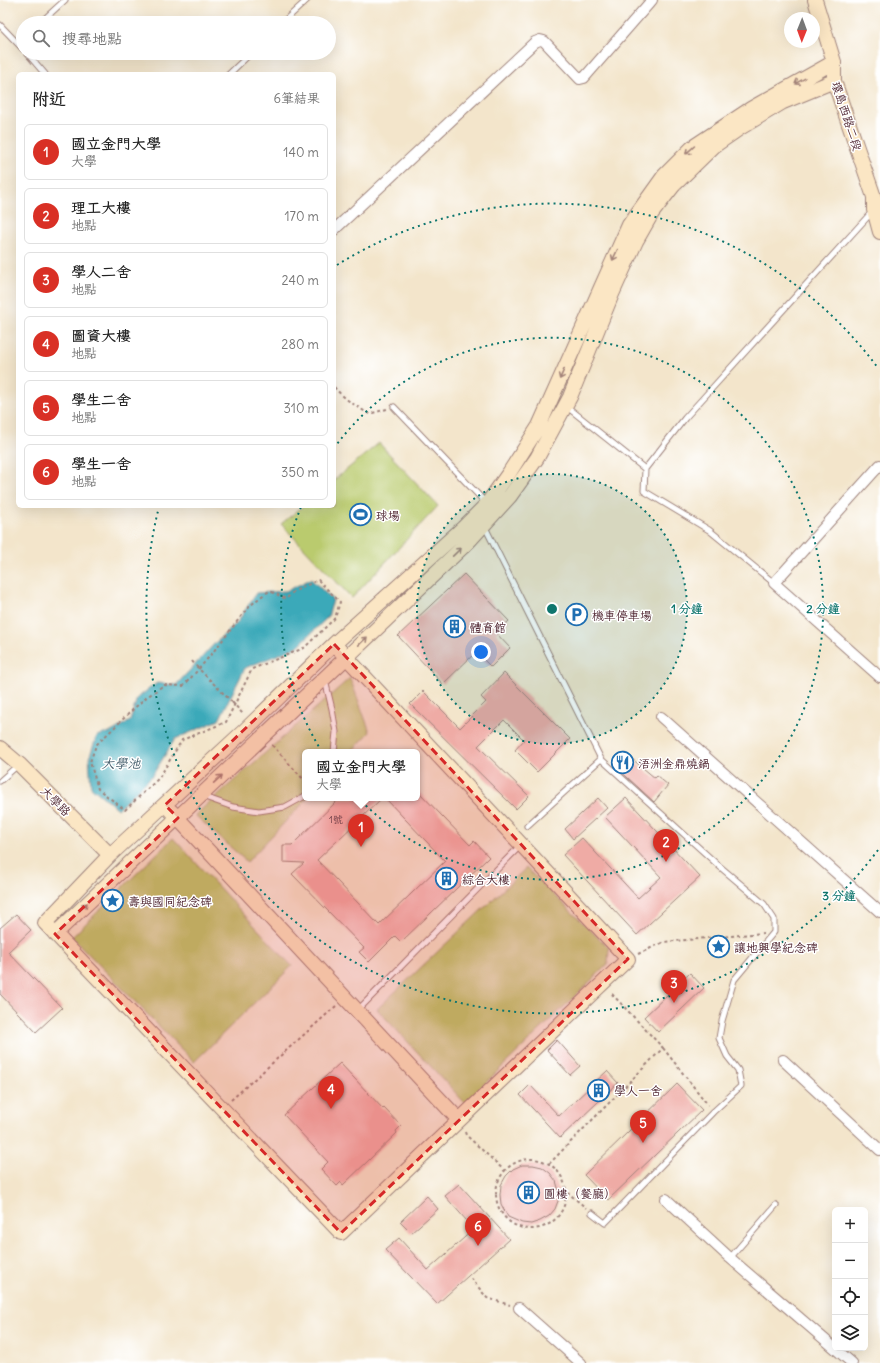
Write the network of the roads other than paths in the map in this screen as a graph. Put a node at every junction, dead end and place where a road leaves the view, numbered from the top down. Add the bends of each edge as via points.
1 (65, 0) edge
2 (307, 0) edge
3 (652, 0) edge
4 (815, 0) edge
5 (48, 16) edge
6 (290, 16) edge
7 (0, 25) edge
8 (16, 42) edge
9 (32, 60) edge
10 (243, 60) edge
11 (834, 62) junction
12 (43, 72) edge
13 (230, 72) edge
14 (834, 81) junction
15 (877, 200) edge
16 (336, 228) edge
17 (880, 232) edge
18 (565, 406) junction
19 (394, 407) road end
20 (880, 465) edge
21 (645, 470) junction
22 (487, 504) junction
23 (484, 525) junction
24 (774, 583) junction
25 (334, 644) junction
26 (346, 657) junction
27 (880, 677) edge
28 (324, 679) junction
29 (661, 717) dead end
30 (0, 748) edge
31 (334, 749) edge
32 (601, 759) junction
33 (19, 764) junction
34 (0, 781) edge
35 (201, 796) junction
36 (302, 798) edge
37 (165, 804) junction
38 (178, 818) junction
39 (527, 826) dead end
40 (522, 845) junction
41 (110, 855) junction
42 (880, 912) edge
43 (55, 934) junction
44 (357, 1011) junction
45 (783, 1060) dead end
46 (459, 1120) junction
47 (880, 1150) edge
48 (666, 1199) dead end
49 (776, 1204) dead end
50 (592, 1213) road end
51 (730, 1258) junction
52 (518, 1308) road end
53 (581, 1363) edge
54 (852, 1363) edge

1 - 5 lane
2 - 6 lane
3 - 16 street via 584,78 580,79 544,41 535,42
4 - 11 street, 環島西路二段
7 - 8 lane
9 - 12 lane
10 - 13 lane
11 - 14 street, 環島西路二段
11 -> 22 street via 752,108 693,147 664,176 629,225 538,426
14 - 15 street, 環島西路二段
14 - 18 street via 782,102 740,128 714,146 673,186 652,213 636,241
15 - 17 street, 環島西路二段
15 - 21 lane via 686,418
18 - 21 lane
18 - 23 street via 538,458 510,496
19 - 22 lane
20 - 24 street
21 - 24 lane via 644,491 710,530
22 - 25 street
26 -> 23 street
23 - 32 lane
24 - 27 street
25 - 26 street
25 - 37 street
26 - 28 street
26 - 40 street
28 - 31 lane via 336,732
35 -> 28 street
29 - 42 street
30 - 33 street, 大學路
32 - 39 lane
32 - 50 lane via 764,904 774,919 774,932 734,980 722,1021 719,1038 727,1056 738,1070 741,1086 605,1223
33 - 34 lane
33 - 41 street, 大學路
35 - 36 lane via 233,807 259,811 285,807
35 - 38 street
37 - 38 street
37 - 41 street
43 -> 38 street
38 - 44 street
40 - 44 lane
40 - 46 street via 628,959
41 - 43 street via 45,923
43 - 46 street via 341,1233
44 - 46 street
45 - 47 street
48 - 51 street
49 - 51 lane
51 - 54 street
52 - 53 street

